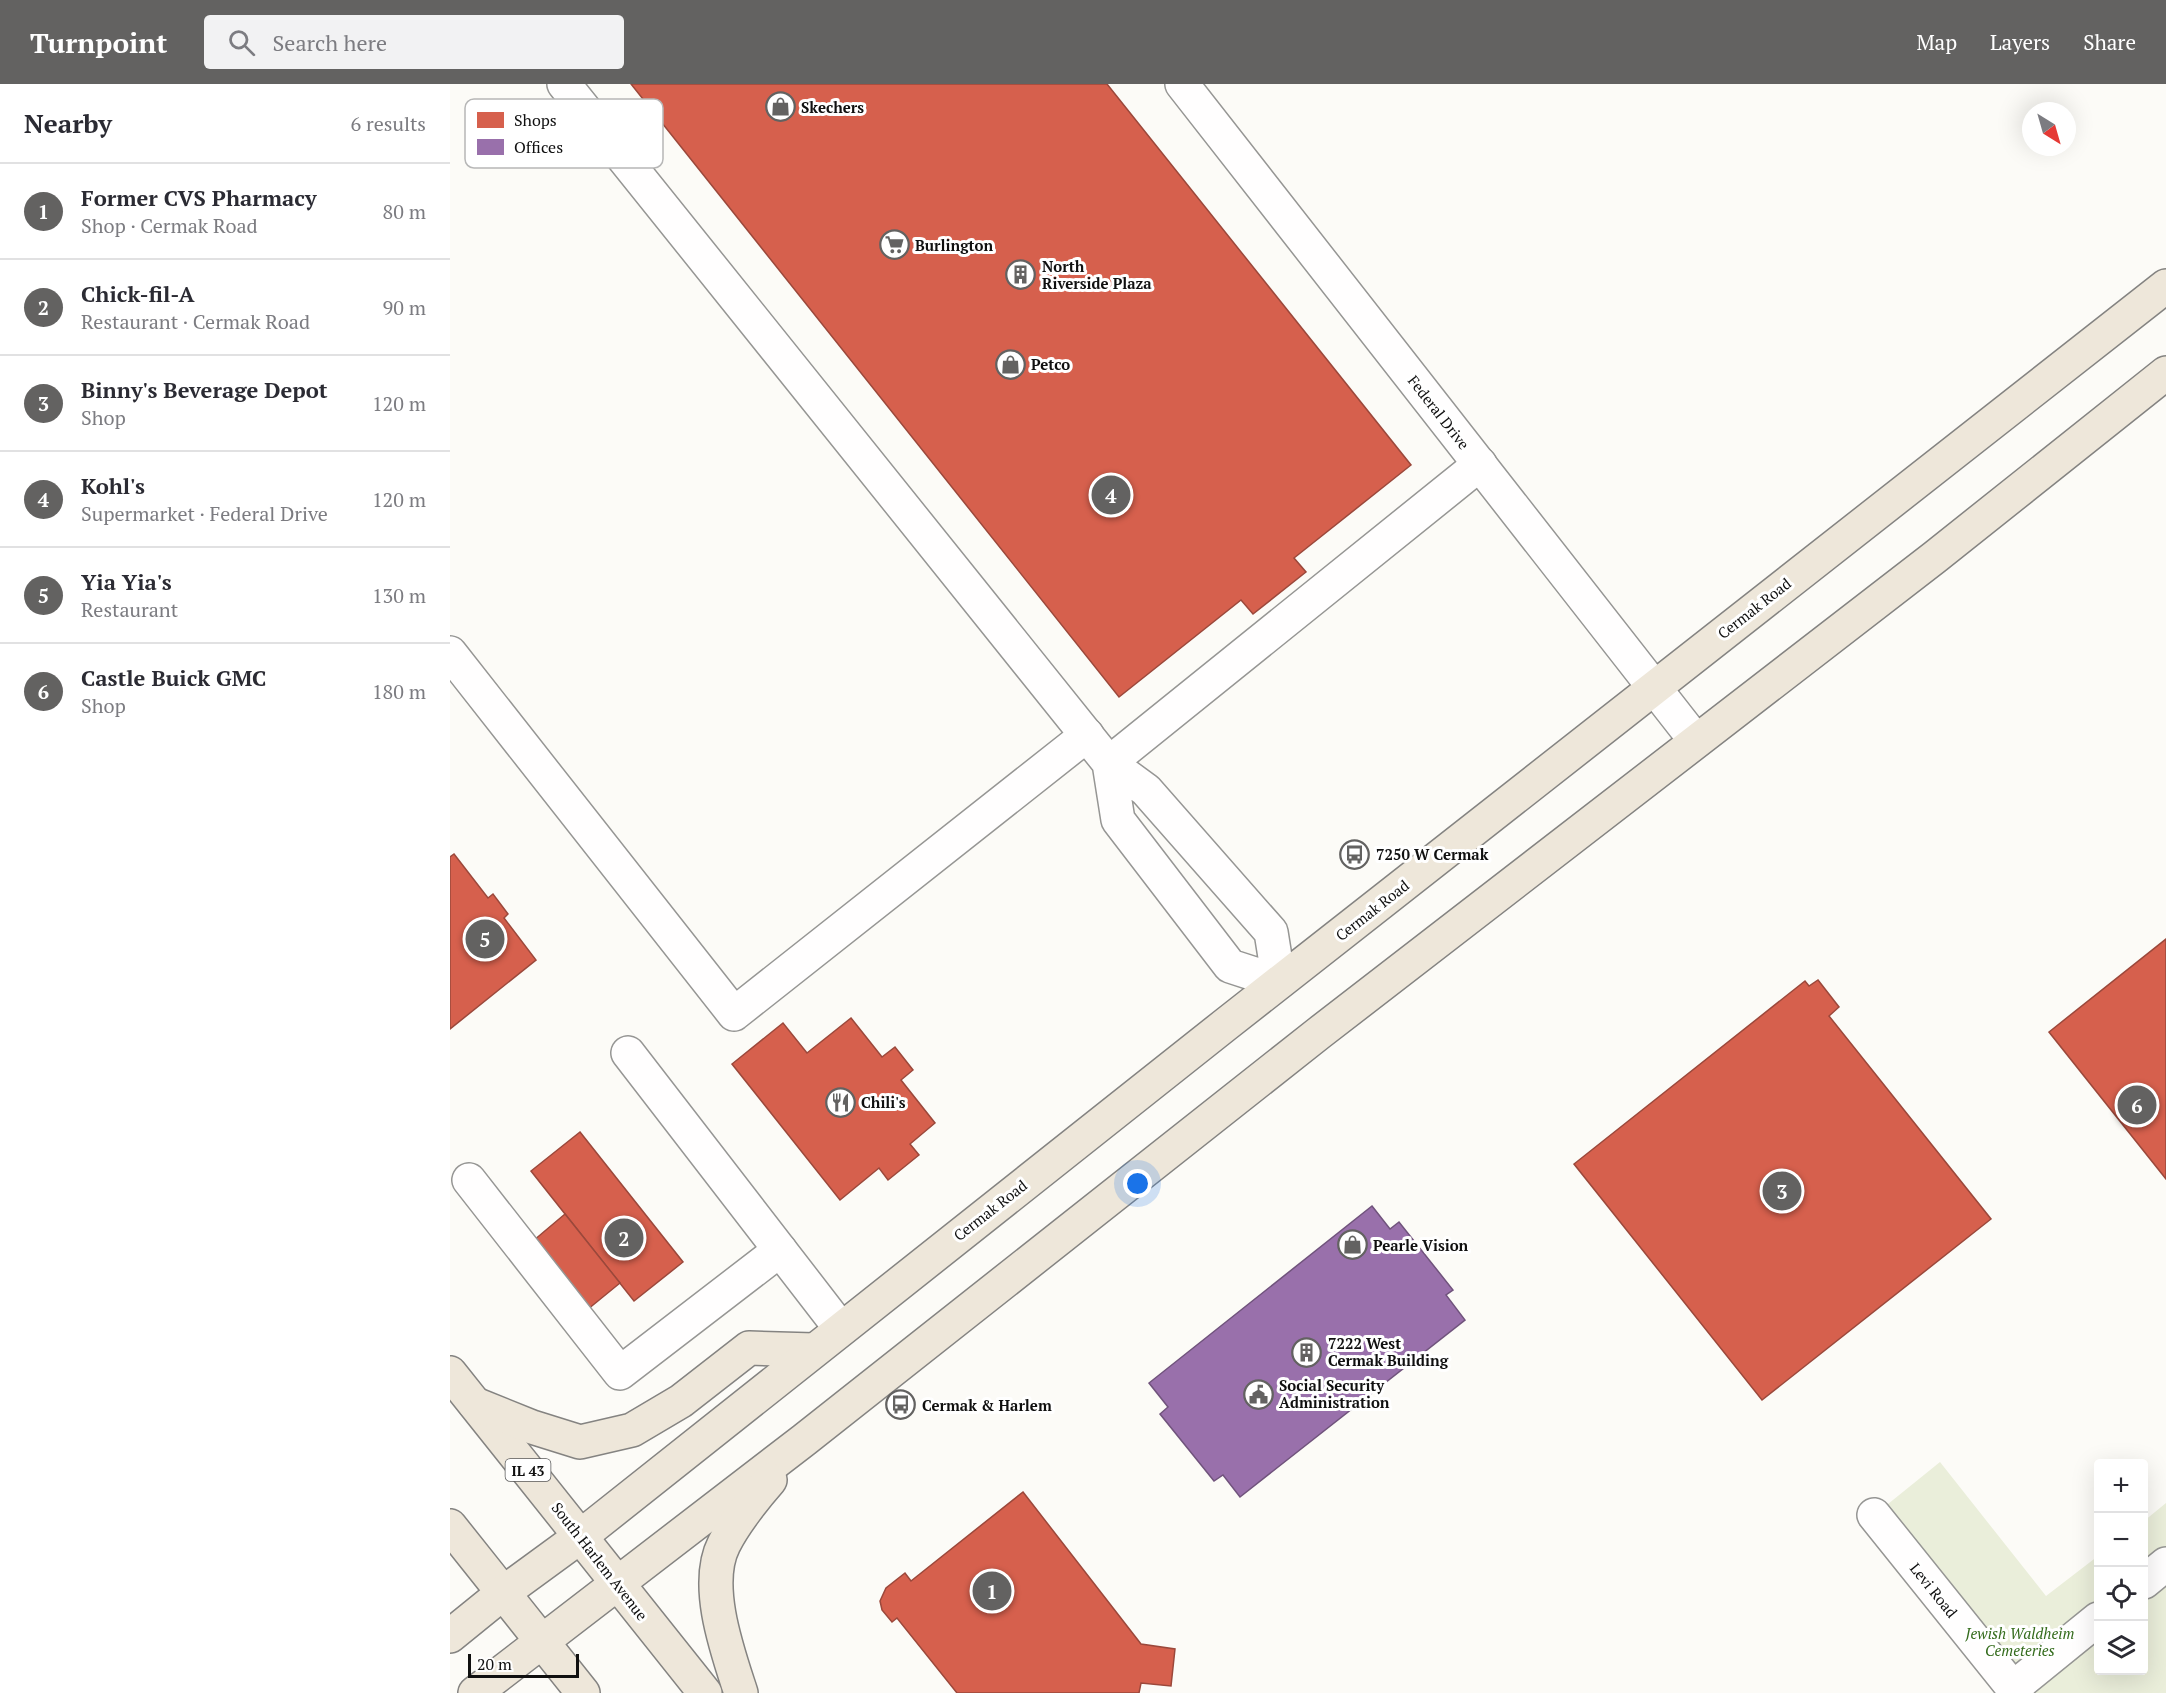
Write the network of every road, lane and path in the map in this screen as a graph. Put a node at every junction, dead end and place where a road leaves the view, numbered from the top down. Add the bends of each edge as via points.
1 (564, 84) edge
2 (1182, 84) edge
3 (576, 99) edge
4 (631, 168) edge
5 (2166, 286) edge
6 (2166, 373) edge
7 (1480, 464) junction
8 (450, 653) edge
9 (1654, 687) junction
10 (1087, 735) junction
11 (1696, 741) junction
12 (1108, 763) junction
13 (1279, 982) junction
14 (628, 1053) dead end
15 (469, 1180) dead end
16 (780, 1250) junction
17 (841, 1329) junction
18 (814, 1350) junction
19 (450, 1373) edge
20 (475, 1404) junction
21 (804, 1440) junction
22 (1875, 1515) dead end
23 (450, 1526) edge
24 (581, 1536) junction
25 (2166, 1564) edge
26 (2148, 1579) edge
27 (617, 1583) junction
28 (503, 1593) junction
29 (2095, 1621) edge
30 (450, 1636) edge
31 (541, 1641) junction
32 (2015, 1690) edge
33 (475, 1693) edge
34 (583, 1693) edge
35 (705, 1693) edge
36 (741, 1693) edge

1 - 3 street
2 - 7 street, Federal Drive
4 - 10 street
5 - 9 main road, Cermak Road
6 - 11 main road
7 - 9 street, Federal Drive
7 - 12 street
8 - 10 street via 734,1014
9 - 11 street, Federal Drive
9 - 13 main road, Cermak Road
10 - 12 street
11 - 21 main road
12 - 13 street via 1146,789 1271,932
12 - 13 street via 1118,820 1230,966
13 - 17 main road, Cermak Road
14 - 16 street
15 - 16 street via 620,1372
16 - 17 street
17 - 18 main road, Cermak Road
18 - 20 main road via 749,1348 681,1401 632,1430 580,1442
18 - 24 main road, Cermak Road
19 - 20 main road, South Harlem Avenue / IL 43
20 - 24 main road, South Harlem Avenue / IL 43
21 - 27 main road
21 - 36 main road via 760,1491 723,1546 715,1581 723,1638
22 - 32 street, Levi Road
23 - 28 main road
24 - 27 main road, South Harlem Avenue / IL 43
24 - 28 main road, Cermak Road
25 - 26 street
27 - 31 main road
27 - 35 main road, South Harlem Avenue / IL 43
28 - 30 main road, Cermak Road
28 - 31 main road
29 - 32 street
31 - 33 main road
31 - 34 main road

